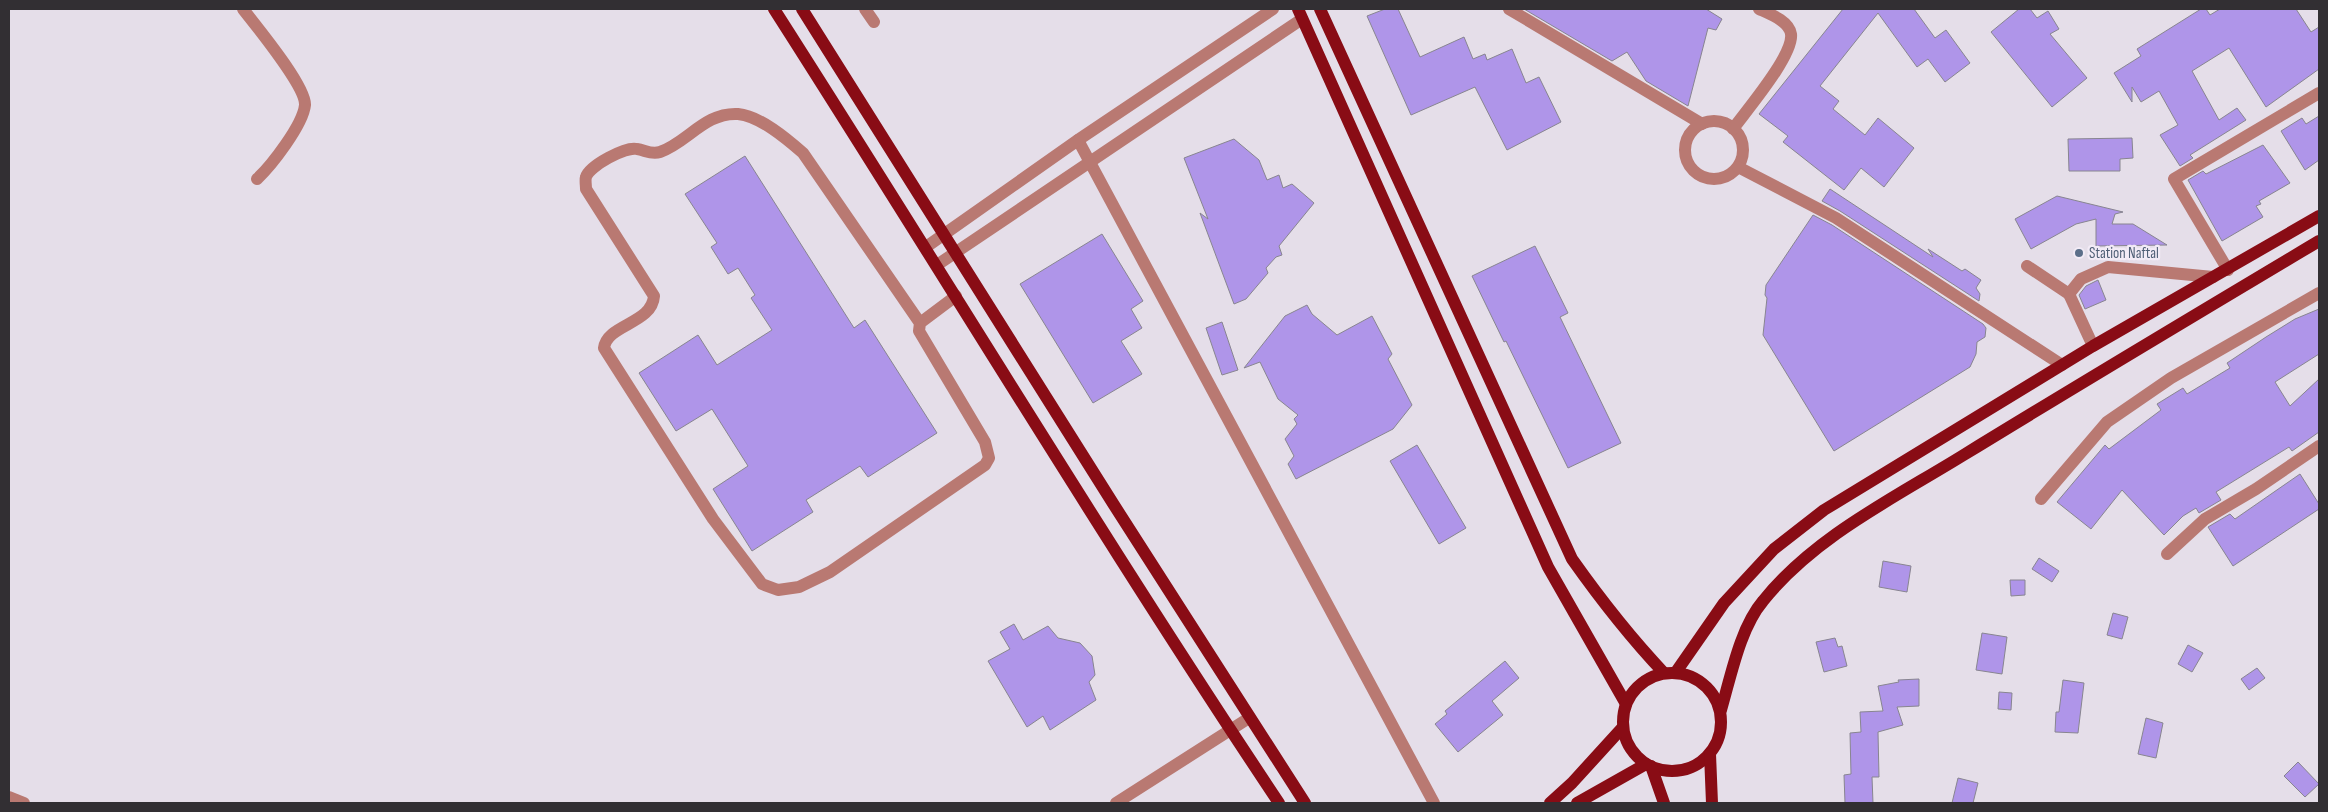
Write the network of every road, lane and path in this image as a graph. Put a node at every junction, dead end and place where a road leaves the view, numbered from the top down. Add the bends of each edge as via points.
1 (243, 9) edge
2 (774, 9) edge
3 (802, 9) edge
4 (865, 9) edge
5 (1273, 9) edge
6 (1320, 9) edge
7 (1509, 9) edge
8 (1759, 9) edge
9 (1300, 14) edge
10 (874, 22) dead end
11 (2319, 93) edge
12 (1702, 124) junction
13 (1733, 129) junction
14 (1078, 140) junction
15 (1090, 160) junction
16 (1738, 167) junction
17 (257, 179) dead end
18 (2319, 216) edge
19 (943, 235) junction
20 (2319, 241) edge
21 (926, 247) junction
22 (955, 253) junction
23 (937, 265) junction
24 (2027, 266) dead end
25 (2228, 270) junction
26 (2213, 277) junction
27 (2319, 293) edge
28 (2069, 294) junction
29 (956, 296) junction
30 (920, 323) junction
31 (2093, 346) junction
32 (2062, 365) junction
33 (2319, 446) edge
34 (2041, 499) dead end
35 (1114, 505) junction
36 (1095, 518) junction
37 (2167, 554) dead end
38 (1670, 673) junction
39 (1626, 704) junction
40 (1720, 710) junction
41 (1249, 718) junction
42 (1623, 727) junction
43 (1230, 730) junction
44 (1710, 754) junction
45 (1649, 765) junction
46 (9, 797) edge
47 (24, 803) edge
48 (1116, 803) edge
49 (1279, 803) edge
50 (1305, 803) edge
51 (1434, 803) edge
52 (1550, 803) edge
53 (1577, 803) edge
54 (1664, 803) edge
55 (1712, 803) edge

1 - 17 street via 298,84 305,105 278,156
2 - 21 main road
3 - 19 main road
4 - 10 street
5 - 14 street
6 - 38 main road via 1572,559 1616,619
7 - 12 street
8 - 13 street via 1786,24 1791,33 1790,44 1784,60
9 - 15 street
9 - 39 main road via 1548,567
11 - 25 street via 2174,179
12 - 13 street via 1718,122
12 - 16 street via 1689,134 1686,142 1686,158 1694,172 1701,177 1717,179
13 - 16 street via 1742,143
14 - 15 street
14 - 19 street
15 - 22 street
15 - 51 street
16 - 32 street via 1836,218
18 - 25 main road
19 - 21 street
19 - 22 main road
20 - 40 main road via 1841,531 1789,572 1762,602 1747,628
21 - 23 main road
22 - 23 street
22 - 35 main road
23 - 29 main road
24 - 28 street
25 - 26 main road
26 - 28 street via 2108,268 2081,279
26 - 31 main road
27 - 34 street via 2171,378 2106,422
28 - 31 street
29 - 30 street
29 - 36 main road
30 - 30 street via 803,153 763,123 738,114 714,118 659,152 648,153 636,148 622,151 591,169 585,178 586,189 654,296 648,312 608,338 604,348 713,519 762,584 778,590 799,587 830,572 985,465 989,458 985,442 919,331
31 - 32 main road
32 - 38 main road via 1824,510 1774,549 1724,603
33 - 37 street via 2205,519
35 - 36 main road
35 - 41 main road
36 - 43 main road
38 - 39 main road via 1641,683
38 - 40 main road via 1692,676 1705,684 1715,696
39 - 42 main road
40 - 44 main road via 1722,726
41 - 43 street
41 - 50 main road
42 - 45 main road via 1631,748
42 - 52 main road
43 - 48 street
43 - 49 main road
44 - 45 main road via 1689,768 1676,771
44 - 55 main road
45 - 53 main road
45 - 54 main road
46 - 47 street

